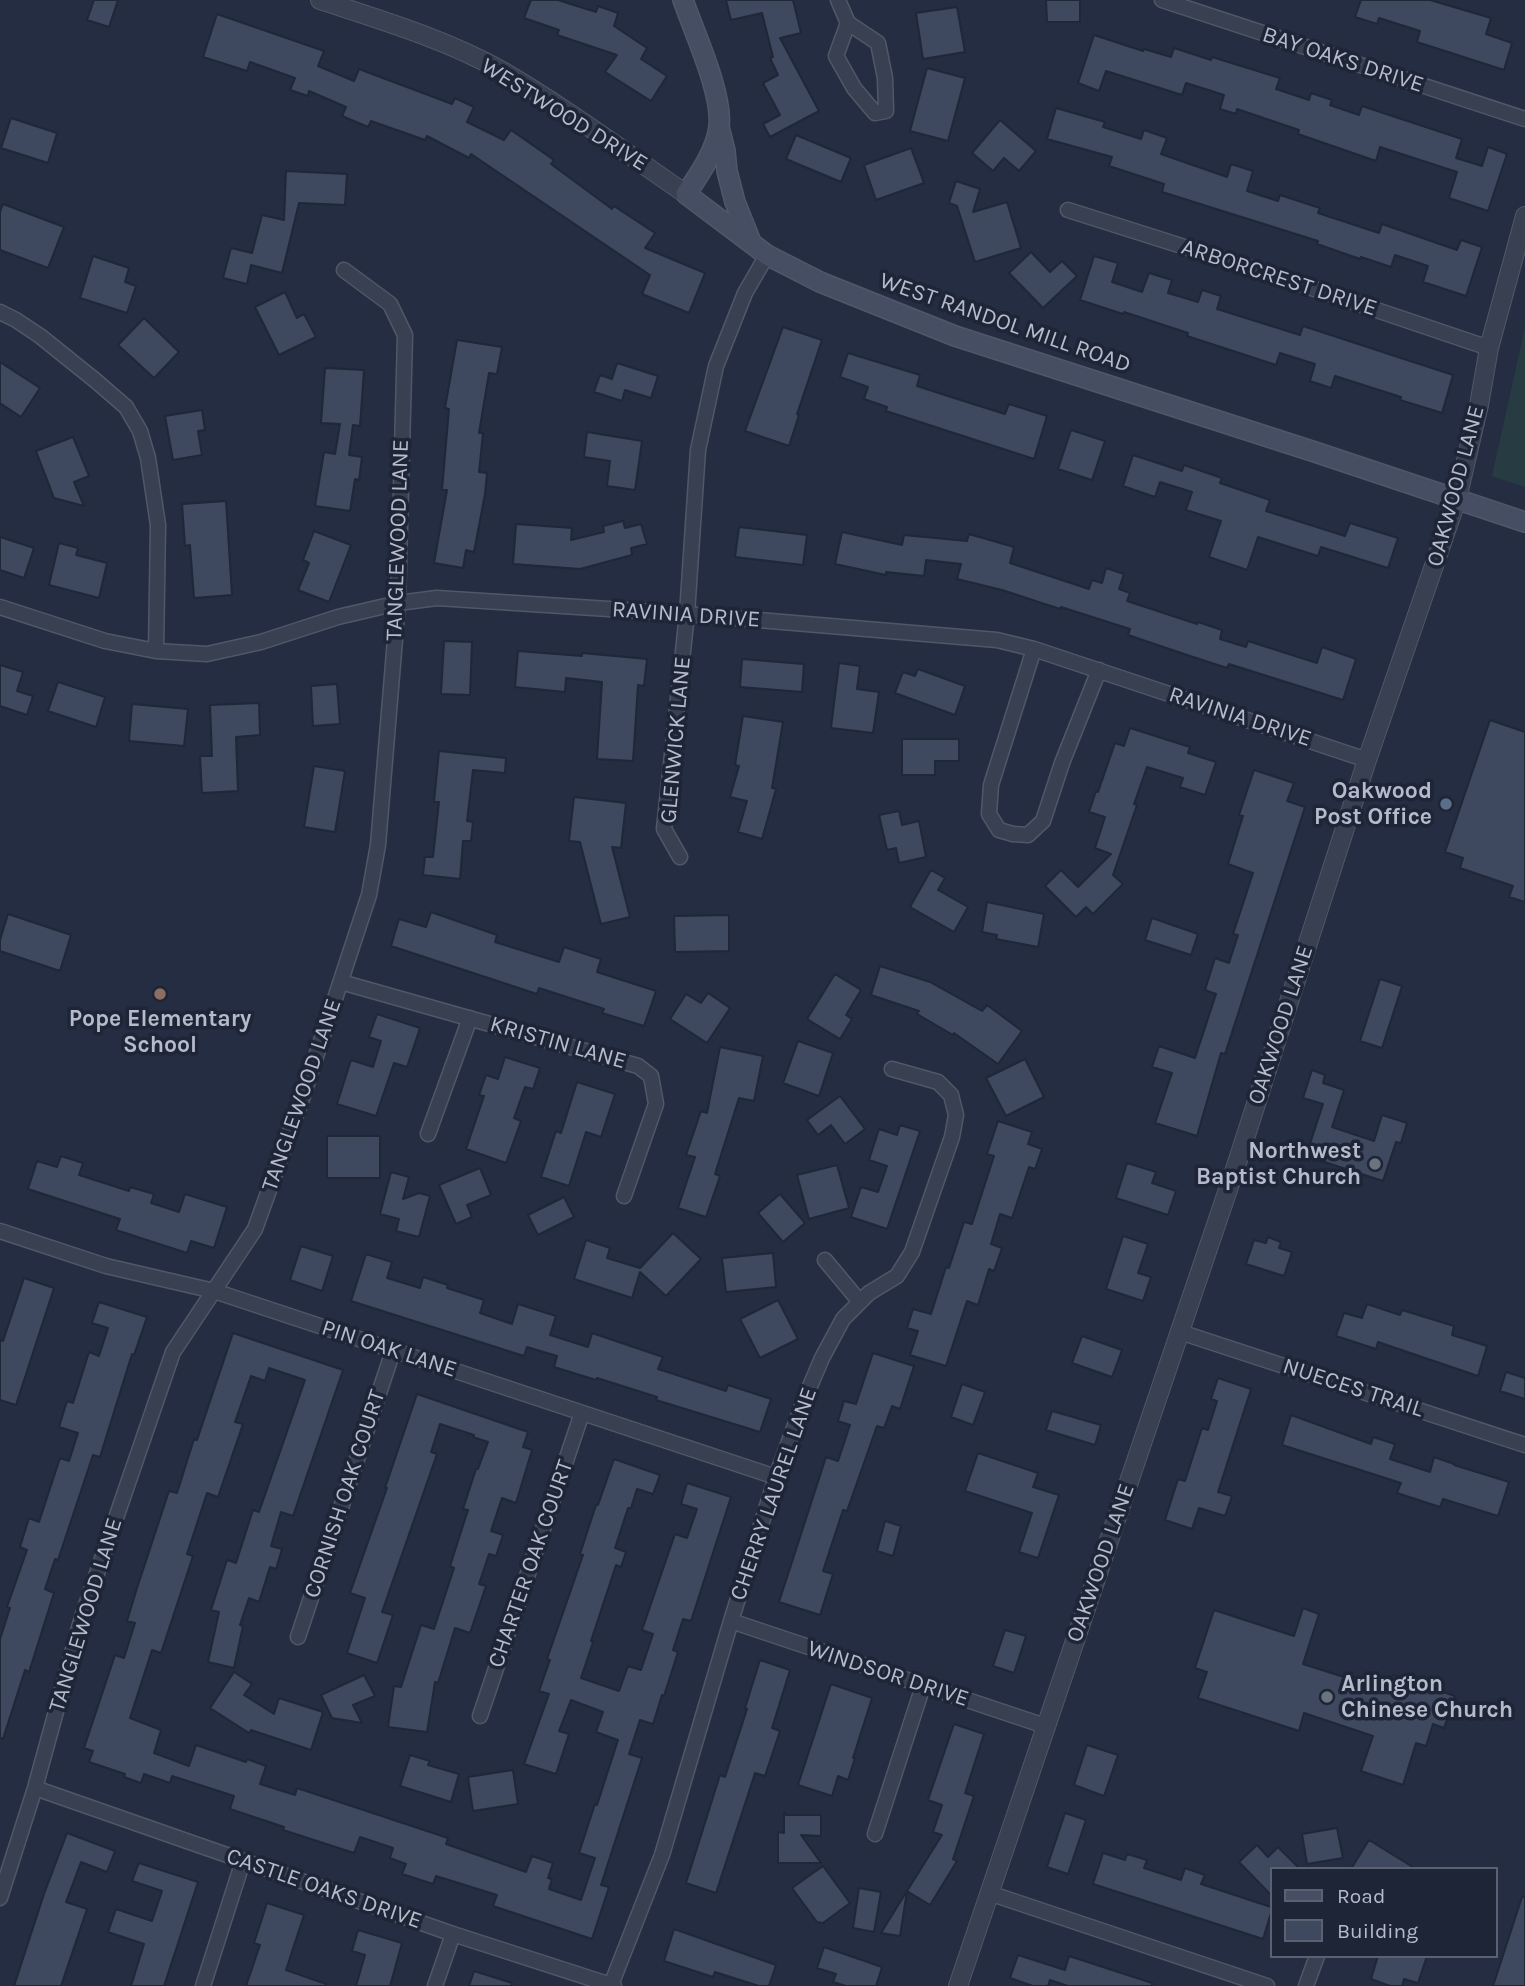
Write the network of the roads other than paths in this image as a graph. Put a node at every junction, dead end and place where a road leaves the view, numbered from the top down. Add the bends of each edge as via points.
1 (320, 0) edge
2 (683, 0) edge
3 (838, 0) edge
4 (1162, 0) edge
5 (848, 23) junction
6 (1525, 119) edge
7 (719, 127) junction
8 (686, 194) junction
9 (1068, 210) dead end
10 (1525, 216) edge
11 (751, 243) junction
12 (767, 255) junction
13 (344, 270) dead end
14 (0, 312) edge
15 (1489, 348) junction
16 (1457, 499) junction
17 (1525, 522) edge
18 (398, 603) junction
19 (0, 607) edge
20 (687, 614) junction
21 (1034, 649) junction
22 (156, 651) junction
23 (1098, 670) junction
24 (1367, 760) junction
25 (680, 857) dead end
26 (341, 982) junction
27 (470, 1018) junction
28 (892, 1069) dead end
29 (428, 1134) dead end
30 (624, 1196) dead end
31 (0, 1231) edge
32 (825, 1260) dead end
33 (214, 1291) junction
34 (860, 1302) junction
35 (1180, 1332) junction
36 (393, 1351) junction
37 (582, 1413) junction
38 (1525, 1445) edge
39 (775, 1477) junction
40 (731, 1621) junction
41 (298, 1637) dead end
42 (923, 1686) junction
43 (481, 1716) dead end
44 (1045, 1726) junction
45 (35, 1788) junction
46 (875, 1834) dead end
47 (243, 1861) junction
48 (989, 1893) junction
49 (0, 1898) edge
50 (453, 1934) junction
51 (1316, 1958) edge
52 (203, 1986) edge
53 (435, 1986) edge
54 (612, 1986) edge
55 (958, 1986) edge
56 (1268, 1986) edge
57 (1307, 1986) edge

1 - 8 street, WESTWOOD DRIVE via 454,48 502,71
2 - 7 main road via 719,105
3 - 5 street
4 - 6 street, BAY OAKS DRIVE
5 - 5 street via 878,43 886,111 875,113 836,56
7 - 8 main road via 704,168
7 - 11 main road via 735,202
8 - 11 main road, WEST RANDOL MILL ROAD
9 - 15 street, ARBORCREST DRIVE
10 - 15 street, OAKWOOD LANE
11 - 12 main road, WEST RANDOL MILL ROAD
12 - 16 main road, WEST RANDOL MILL ROAD via 820,282 955,336
12 - 20 street, GLENWICK LANE via 745,293 716,366 698,450
13 - 18 street, TANGLEWOOD LANE via 390,304 405,335
14 - 22 street via 40,336 96,381 126,407 140,431 158,525
15 - 16 street, OAKWOOD LANE
16 - 17 main road, WEST RANDOL MILL ROAD
16 - 24 street, OAKWOOD LANE
18 - 20 street, RAVINIA DRIVE via 437,598
18 - 22 street, RAVINIA DRIVE via 207,654
18 - 26 street, TANGLEWOOD LANE via 378,845 369,895
19 - 22 street, RAVINIA DRIVE
20 - 21 street, RAVINIA DRIVE via 997,640
20 - 25 street, GLENWICK LANE via 664,829
21 - 23 street, RAVINIA DRIVE
21 - 23 street via 991,785 989,814 999,830 1028,835 1044,821
23 - 24 street, RAVINIA DRIVE
24 - 35 street, OAKWOOD LANE
26 - 27 street, KRISTIN LANE
26 - 33 street, TANGLEWOOD LANE via 256,1229
27 - 29 street
27 - 30 street, KRISTIN LANE via 638,1066 652,1076 656,1104
28 - 34 street, CHERRY LAUREL LANE via 938,1082 951,1095 956,1115 912,1252 897,1276
31 - 33 street, PIN OAK LANE via 106,1266
32 - 34 street
33 - 36 street, PIN OAK LANE
33 - 45 street, TANGLEWOOD LANE via 173,1352 82,1617
34 - 39 street, CHERRY LAUREL LANE via 843,1319 822,1357
35 - 38 street, NUECES TRAIL
35 - 44 street, OAKWOOD LANE
36 - 37 street, PIN OAK LANE
36 - 41 street, CORNISH OAK COURT
37 - 39 street, PIN OAK LANE
37 - 43 street, CHARTER OAK COURT
39 - 40 street, CHERRY LAUREL LANE
40 - 42 street, WINDSOR DRIVE
40 - 54 street, CHERRY LAUREL LANE via 662,1856
42 - 44 street, WINDSOR DRIVE
42 - 46 street
44 - 48 street, OAKWOOD LANE
45 - 47 street, CASTLE OAKS DRIVE
45 - 49 street, TANGLEWOOD LANE
47 - 50 street, CASTLE OAKS DRIVE
47 - 52 street
48 - 55 street, OAKWOOD LANE
48 - 56 street
50 - 53 street
50 - 54 street, CASTLE OAKS DRIVE
51 - 57 street

